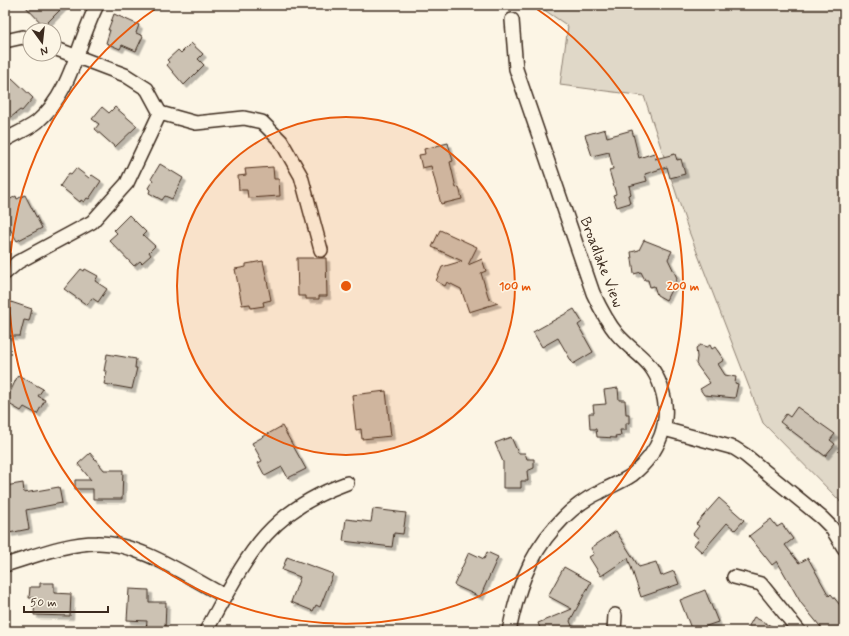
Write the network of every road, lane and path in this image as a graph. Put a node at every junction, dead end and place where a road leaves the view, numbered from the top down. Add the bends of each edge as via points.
1 (97, 5) edge
2 (512, 20) dead end
3 (22, 37) edge
4 (5, 41) edge
5 (62, 51) edge
6 (76, 56) junction
7 (160, 113) junction
8 (5, 140) edge
9 (321, 250) dead end
10 (5, 273) edge
11 (664, 429) junction
12 (346, 483) dead end
13 (844, 548) edge
14 (5, 564) edge
15 (734, 577) dead end
16 (225, 596) junction
17 (615, 615) dead end
18 (206, 631) edge
19 (510, 631) edge
20 (614, 631) edge
21 (799, 631) edge

1 - 6 street
2 - 11 street, Broadlake View via 516,69 593,293 618,335 648,362 655,372 664,400
3 - 4 street
5 - 6 street
6 - 7 street via 100,64 147,89
6 - 8 street via 71,73 53,106 36,123
7 - 9 street via 196,123 244,118 262,122 281,141 301,176
7 - 10 street via 128,183 92,222 18,262
11 - 13 street via 722,444 745,455 822,518
11 - 19 street, Broadlake View via 652,454 642,466 631,476 583,502 566,516 535,553 520,584
12 - 16 street via 311,498 281,519 253,549
14 - 16 street via 80,544 113,544 139,551
15 - 21 street via 761,584
16 - 18 street
17 - 20 street

